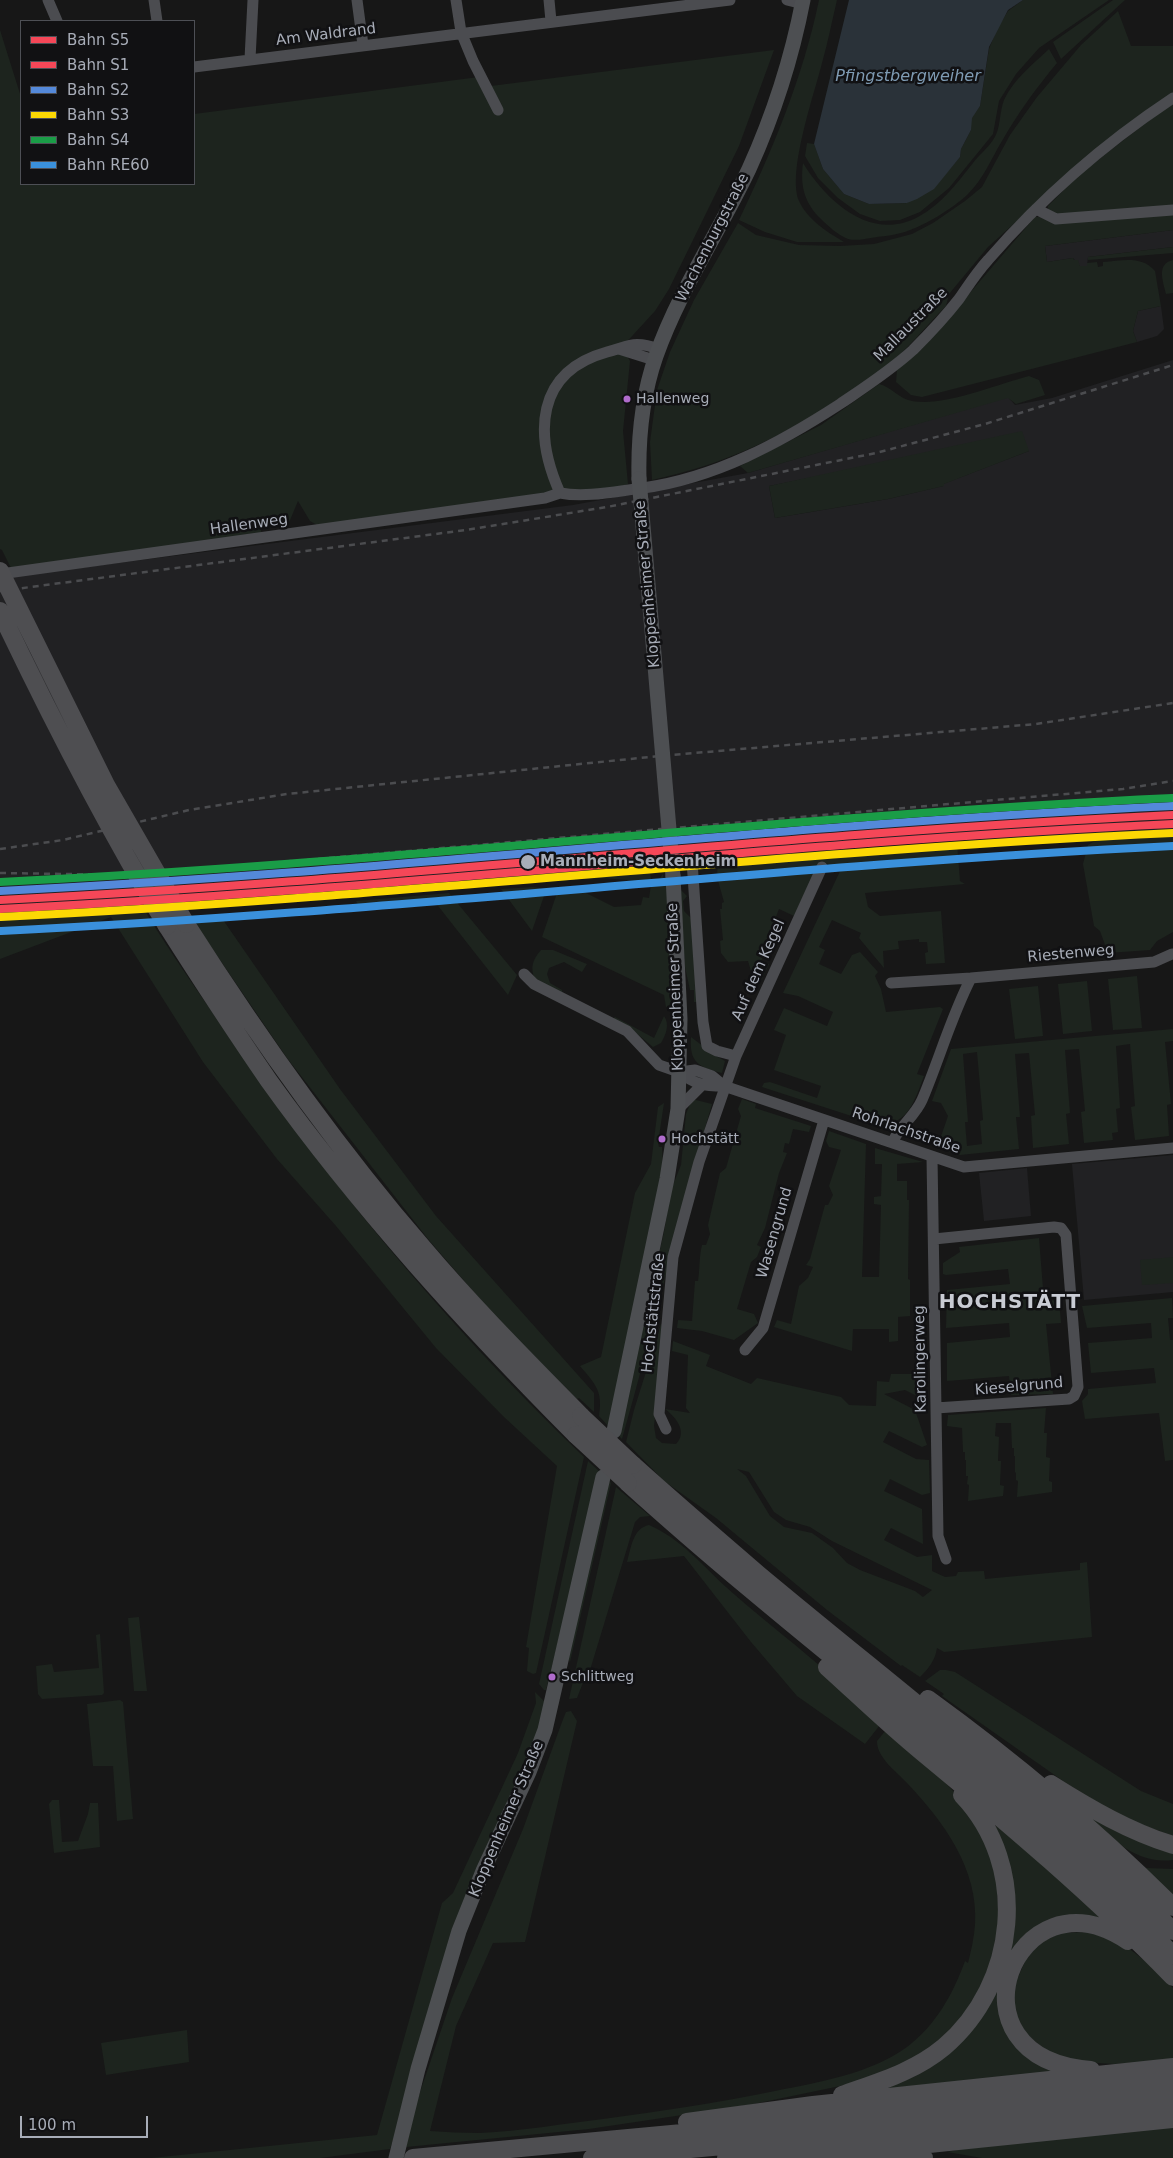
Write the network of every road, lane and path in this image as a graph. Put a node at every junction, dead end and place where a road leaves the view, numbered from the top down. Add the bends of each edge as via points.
1 (48, 0) edge
2 (154, 0) edge
3 (253, 0) edge
4 (357, 0) edge
5 (456, 0) edge
6 (549, 0) edge
7 (730, 0) edge
8 (787, 0) edge
9 (803, 2) edge
10 (57, 20) edge
11 (157, 20) edge
12 (552, 21) junction
13 (461, 32) junction
14 (363, 45) junction
15 (250, 59) junction
16 (195, 67) edge
17 (1173, 98) edge
18 (498, 110) dead end
19 (1036, 210) junction
20 (1173, 210) edge
21 (657, 354) junction
22 (639, 479) joint
23 (560, 493) junction
24 (0, 573) edge
25 (0, 611) edge
26 (692, 861) dead end
27 (822, 867) dead end
28 (1172, 954) edge
29 (524, 974) dead end
30 (971, 978) junction
31 (891, 983) dead end
32 (696, 1038) dead end
33 (707, 1046) junction
34 (736, 1056) junction
35 (679, 1072) junction
36 (702, 1085) junction
37 (724, 1086) junction
38 (678, 1109) junction
39 (824, 1120) junction
40 (893, 1141) junction
41 (1173, 1148) edge
42 (932, 1157) junction
43 (934, 1239) junction
44 (745, 1350) dead end
45 (936, 1408) junction
46 (666, 1429) dead end
47 (614, 1431) dead end
48 (603, 1476) dead end
49 (946, 1559) dead end
50 (894, 1698) junction
51 (910, 1711) junction
52 (984, 1740) junction
53 (922, 1753) junction
54 (1173, 1844) edge
55 (1173, 1907) edge
56 (1173, 1931) edge
57 (1173, 1954) edge
58 (1153, 1956) junction
59 (1173, 1977) edge
60 (1173, 2067) edge
61 (1128, 2073) junction
62 (1173, 2084) edge
63 (1173, 2102) edge
64 (813, 2105) junction
65 (1173, 2118) edge
66 (594, 2150) edge
67 (842, 2153) junction
68 (631, 2154) junction
69 (396, 2158) edge
70 (413, 2158) edge
71 (660, 2158) edge
72 (726, 2158) edge
73 (924, 2158) edge

1 - 10 street
2 - 11 street
3 - 15 street
4 - 14 street
5 - 13 street
6 - 12 street
7 - 12 street, Am Waldrand
8 - 9 street
9 - 21 main road, Wachenburgstraße via 783,77 757,150 681,298
12 - 13 street, Am Waldrand
13 - 14 street, Am Waldrand
13 - 18 street
14 - 15 street, Am Waldrand
15 - 16 street, Am Waldrand
17 - 19 street, Mallaustraße via 1119,138
19 - 20 street via 1056,219
19 - 23 street, Mallaustraße via 987,260 957,301 913,350 880,378 800,429 732,464 673,482 617,491
21 - 22 main road, Wachenburgstraße via 642,407
21 - 23 street via 642,343 627,346 584,361 558,384 550,398 543,426
22 - 35 main road, Kloppenheimer Straße, bridge via 673,876 680,1020
23 - 24 street, Hallenweg via 545,498
24 - 50 highway, bridge via 106,786 186,924 267,1047 355,1166 460,1291 581,1416 751,1568 843,1643
25 - 50 highway, bridge via 138,879 264,1073 342,1177 415,1265 576,1435 710,1556 801,1631 805,1647
26 - 33 street via 702,1022
27 - 34 street, Auf dem Kegel
28 - 30 street, Riestenweg via 1154,962
29 - 35 street via 534,984 627,1031 659,1065
30 - 31 street, Riestenweg
30 - 40 street via 961,996 919,1107
32 - 33 street
33 - 34 street
34 - 37 street, Auf dem Kegel
35 - 36 street, Rohrlachstraße via 692,1083
35 - 37 street, Rohrlachstraße via 695,1070 712,1076
35 - 38 main road, Kloppenheimer Straße
36 - 37 street, Rohrlachstraße
36 - 38 street
37 - 39 street, Rohrlachstraße
37 - 46 street, Hochstättstraße via 673,1257 660,1414
38 - 47 main road, Kloppenheimer Straße via 668,1179
39 - 40 street, Rohrlachstraße
39 - 44 street, Wasengrund via 763,1328
40 - 42 street, Rohrlachstraße
41 - 42 street, Rohrlachstraße via 964,1167
42 - 43 street, Karolingerweg
43 - 45 street, Karolingerweg
43 - 45 street, Kieselgrund via 1062,1228 1066,1236 1078,1387 1069,1399
45 - 49 street, Karolingerweg via 938,1536
48 - 69 main road, Kloppenheimer Straße via 545,1730 459,1931
50 - 51 highway
50 - 51 highway
51 - 52 highway
51 - 53 highway
51 - 56 highway via 1092,1854
51 - 57 highway
52 - 54 highway via 1082,1804
52 - 55 highway via 1080,1820
53 - 58 highway via 1037,1848
53 - 64 highway via 981,1817 996,1847 1007,1899 1007,1928 1001,1958 980,2006 943,2048 902,2073
58 - 59 highway
58 - 61 highway via 1103,1927 1070,1924 1047,1930 1028,1943 1013,1963 1007,1978 1005,1998 1008,2014 1015,2032 1031,2050 1065,2066
60 - 61 highway
61 - 64 highway
62 - 66 highway via 887,2114
63 - 68 highway
64 - 66 highway via 636,2130
65 - 67 highway
66 - 68 highway
66 - 70 highway
67 - 72 highway
67 - 73 highway via 865,2157
68 - 71 highway

